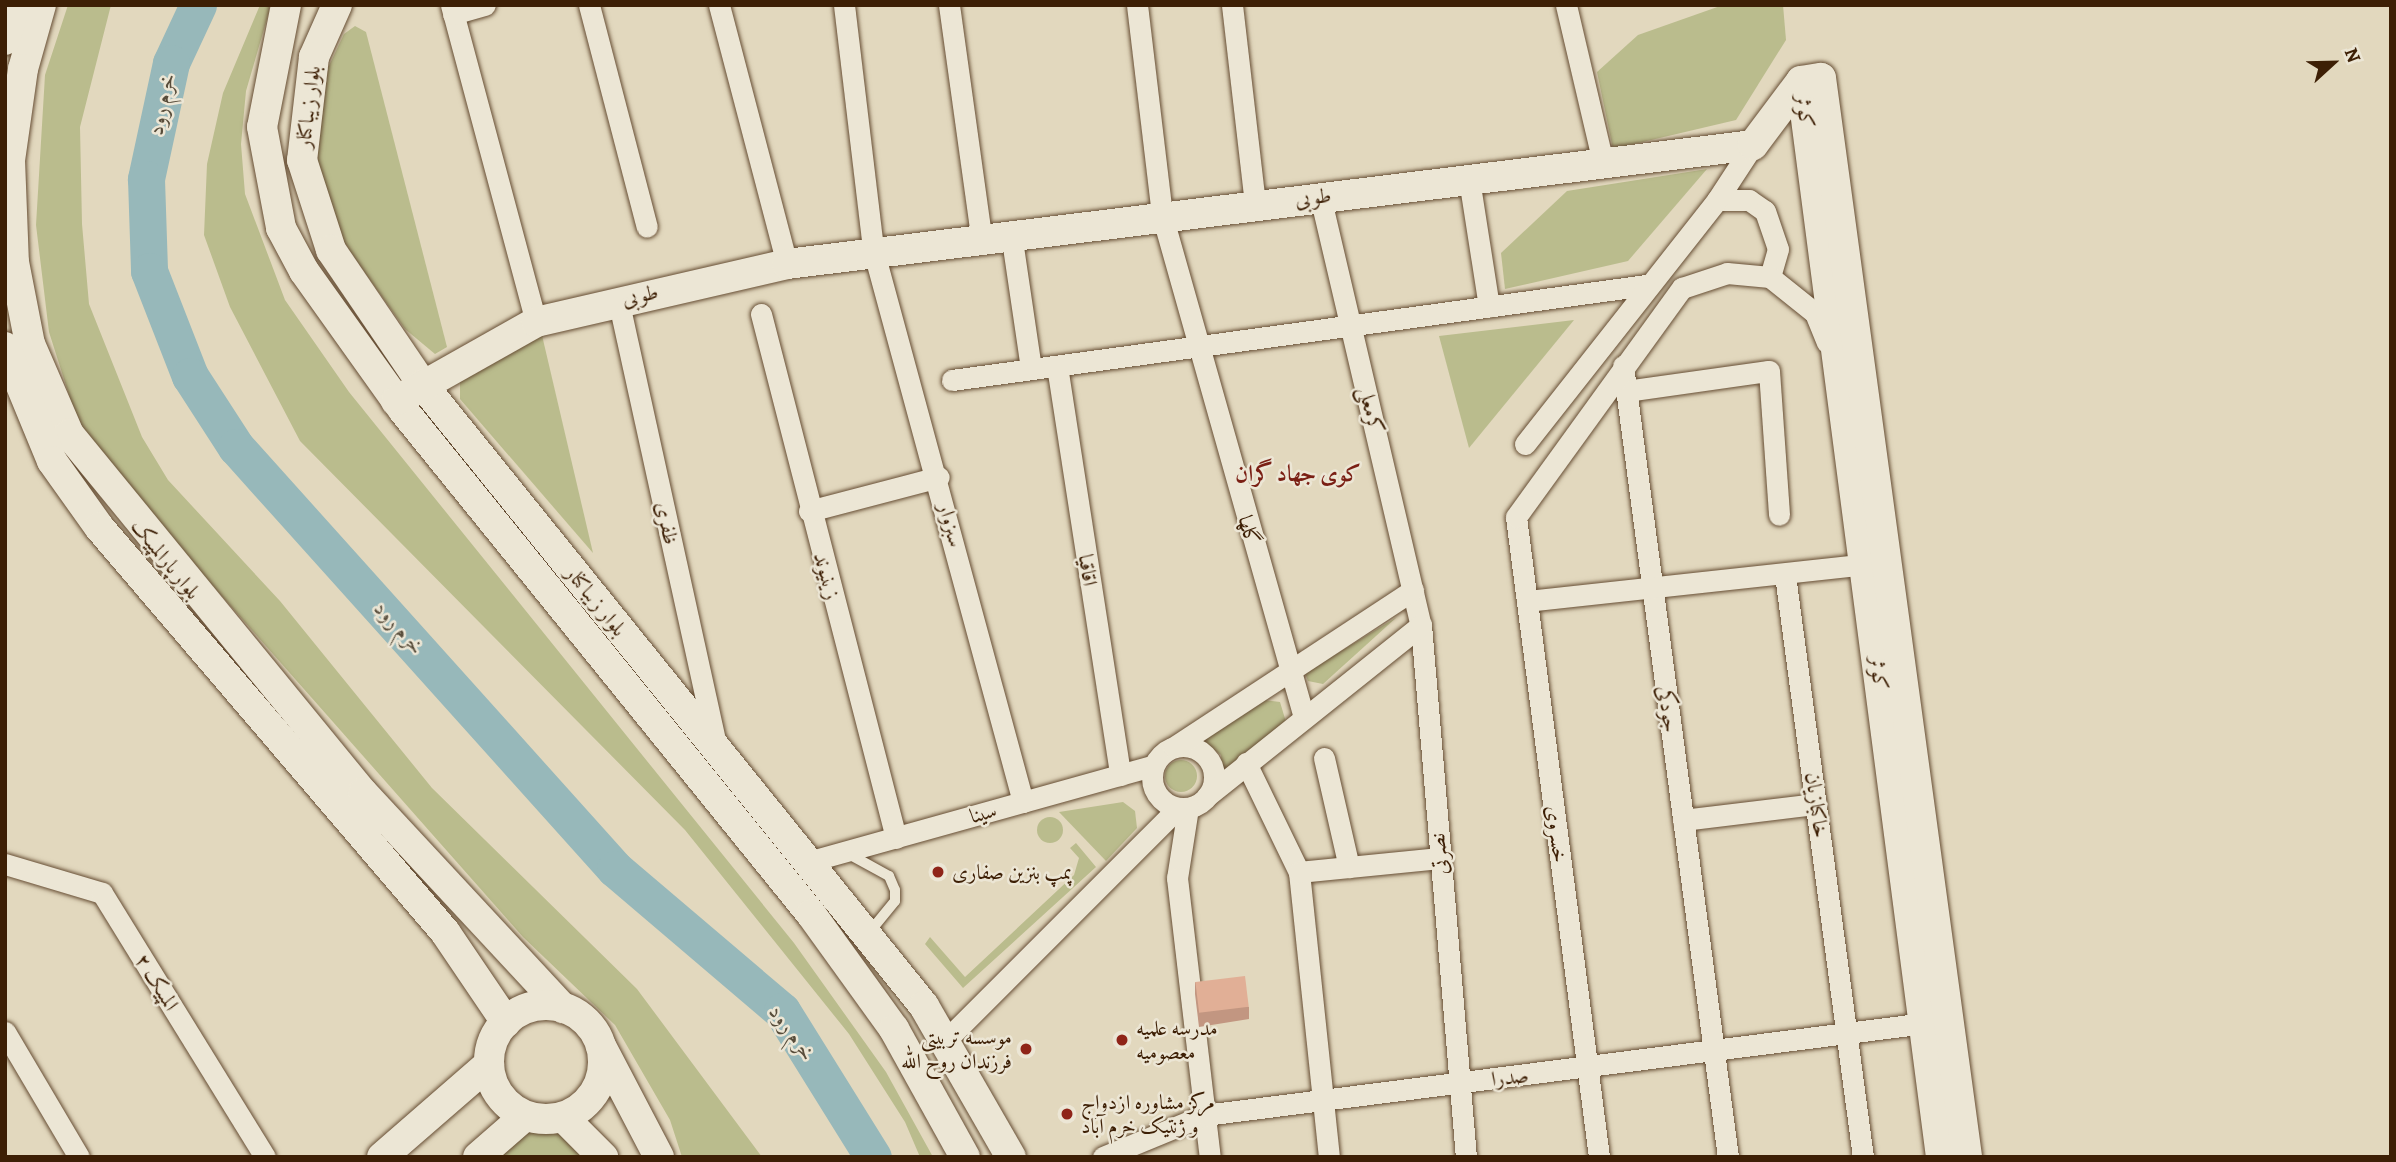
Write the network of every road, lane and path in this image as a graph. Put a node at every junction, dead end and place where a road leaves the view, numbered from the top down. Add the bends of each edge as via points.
1 (15, 5) edge
2 (41, 5) edge
3 (286, 5) edge
4 (337, 5) edge
5 (485, 5) edge
6 (589, 5) edge
7 (719, 5) edge
8 (844, 5) edge
9 (949, 5) edge
10 (1137, 5) edge
11 (1232, 5) edge
12 (1566, 5) edge
13 (452, 10) edge
14 (5, 40) edge
15 (1801, 81) junction
16 (1753, 145) junction
17 (1603, 163) junction
18 (1469, 178) junction
19 (1320, 196) junction
20 (1717, 200) junction
21 (1255, 204) junction
22 (1162, 215) junction
23 (647, 227) dead end
24 (1011, 233) junction
25 (982, 237) junction
26 (873, 249) junction
27 (787, 264) junction
28 (1770, 277) junction
29 (1646, 285) junction
30 (618, 299) junction
31 (1489, 306) junction
32 (761, 314) dead end
33 (536, 322) junction
34 (1350, 325) junction
35 (1194, 346) junction
36 (5, 347) edge
37 (1056, 366) junction
38 (1623, 366) junction
39 (1031, 369) junction
40 (952, 380) dead end
41 (422, 384) junction
42 (1626, 391) junction
43 (1846, 395) junction
44 (396, 401) junction
45 (1525, 444) dead end
46 (939, 477) junction
47 (809, 511) junction
48 (1779, 515) dead end
49 (1877, 562) junction
50 (1785, 575) junction
51 (1651, 589) junction
52 (1413, 590) junction
53 (1527, 601) junction
54 (1421, 625) junction
55 (1291, 672) junction
56 (1303, 714) junction
57 (716, 746) junction
58 (1174, 747) junction
59 (1324, 758) dead end
60 (1246, 763) junction
61 (1154, 765) junction
62 (1119, 775) junction
63 (1208, 796) junction
64 (1023, 802) junction
65 (1816, 804) junction
66 (1183, 808) junction
67 (1683, 820) junction
68 (896, 838) junction
69 (844, 852) junction
70 (1439, 858) junction
71 (811, 861) junction
72 (5, 864) edge
73 (1349, 867) junction
74 (1299, 872) junction
75 (868, 934) junction
76 (924, 1006) junction
77 (563, 1008) junction
78 (1939, 1021) junction
79 (506, 1022) junction
80 (894, 1029) junction
81 (5, 1032) edge
82 (1850, 1035) junction
83 (945, 1041) junction
84 (600, 1045) junction
85 (1714, 1053) junction
86 (489, 1064) junction
87 (1588, 1068) junction
88 (1458, 1083) junction
89 (1321, 1101) junction
90 (1205, 1115) junction
91 (525, 1116) junction
92 (563, 1117) junction
93 (79, 1157) edge
94 (265, 1157) edge
95 (382, 1157) edge
96 (478, 1157) edge
97 (603, 1157) edge
98 (659, 1157) edge
99 (965, 1157) edge
100 (1011, 1157) edge
101 (1103, 1157) edge
102 (1210, 1157) edge
103 (1329, 1157) edge
104 (1466, 1157) edge
105 (1600, 1157) edge
106 (1728, 1157) edge
107 (1863, 1157) edge
108 (1941, 1157) edge
109 (1966, 1157) edge

1 - 14 main road
2 - 77 main road, بلوار پارالمپیک via 23,69 10,160 14,262 30,344 69,433 363,793
3 - 44 main road, بلوار زیباکنار via 262,127 281,228
4 - 41 main road, بلوار زیباکنار via 314,57 302,160 331,250
5 - 13 street
6 - 23 street
7 - 27 street
8 - 26 street
9 - 25 street
10 - 22 street, گلها
11 - 21 street
12 - 17 street
13 - 33 street
15 - 16 main road
15 - 43 main road, کوثر
15 - 49 main road, کوثر via 1821,78
16 - 17 main road, طوبی
16 - 20 street
17 - 18 main road, طوبی
18 - 19 main road, طوبی
18 - 31 street
19 - 21 main road, طوبی
19 - 34 street, کرمعلی
20 - 28 street via 1749,200 1765,211 1778,249
20 - 29 street
21 - 22 main road, طوبی
22 - 24 main road, طوبی
22 - 35 street, گلها
24 - 25 main road, طوبی
24 - 39 street
25 - 26 main road, طوبی
26 - 27 main road, طوبی
26 - 46 street, سبزوار
27 - 30 main road, طوبی
28 - 38 street via 1727,273 1682,288
28 - 43 street via 1815,313
29 - 31 street
29 - 45 street
30 - 33 main road, طوبی
30 - 57 street, ظفری
31 - 34 street
32 - 47 street, زینیوند
33 - 41 main road, طوبی
34 - 35 street
34 - 52 street, کرمعلی
35 - 37 street
35 - 55 street, گلها
36 - 79 main road, بلوار پارالمپیک via 52,461 99,527 445,932
37 - 39 street
37 - 62 street, اقاقیا
38 - 42 street, جودکی
38 - 53 street, خسروی via 1516,517
39 - 40 street
41 - 44 main road, طوبی
41 - 57 main road, بلوار زیباکنار
42 - 48 street via 1769,371
42 - 51 street, جودکی
43 - 49 main road, کوثر
44 - 80 main road, بلوار زیباکنار via 731,812
46 - 47 street
46 - 64 street, سبزوار
47 - 68 street, زینیوند
49 - 50 street
49 - 78 main road, کوثر
50 - 51 street
50 - 65 street, خاکبازیان
51 - 53 street
51 - 67 street, جودکی
52 - 54 street, کرمعلی
52 - 55 street
53 - 87 street, خسروی
54 - 56 street
54 - 70 street, نصرتی
55 - 56 street, گلها
55 - 58 street
56 - 60 street
57 - 71 main road, بلوار زیباکنار
58 - 61 street
58 - 63 street via 1187,746 1208,760 1213,772
59 - 73 street
60 - 63 street
60 - 74 street
61 - 62 street, سینا
61 - 66 street via 1159,797
62 - 64 street, سینا
63 - 66 street
64 - 68 street, سینا
65 - 67 street
65 - 82 street, خاکبازیان
66 - 83 street
66 - 90 street via 1177,878
67 - 85 street, جودکی
68 - 69 street, سینا
69 - 71 street, سینا
69 - 75 lane via 889,877 895,890 895,901
70 - 73 street
70 - 88 street, نصرتی
71 - 75 main road, بلوار زیباکنار
72 - 94 street, المپیک ۲ via 102,893
73 - 74 street
74 - 89 street
75 - 76 main road, بلوار زیباکنار
76 - 80 main road
76 - 83 main road, بلوار زیباکنار
77 - 79 main road via 527,1008
77 - 84 main road via 592,1029
78 - 82 street, صدرا
78 - 108 main road, کوثر
78 - 109 main road, کوثر
79 - 86 main road
80 - 99 main road, بلوار زیباکنار
81 - 93 street
82 - 85 street, صدرا
82 - 107 street, خاکبازیان
83 - 100 main road, بلوار زیباکنار
84 - 92 main road via 603,1063 592,1097
84 - 98 main road
85 - 87 street, صدرا
85 - 106 street, جودکی
86 - 91 main road via 499,1095
86 - 95 main road
87 - 88 street, صدرا
87 - 105 street, خسروی
88 - 89 street, صدرا
88 - 104 street, نصرتی
89 - 90 street, صدرا
89 - 103 street
90 - 101 street, صدرا
90 - 102 street
91 - 92 main road
91 - 96 main road
92 - 97 main road

